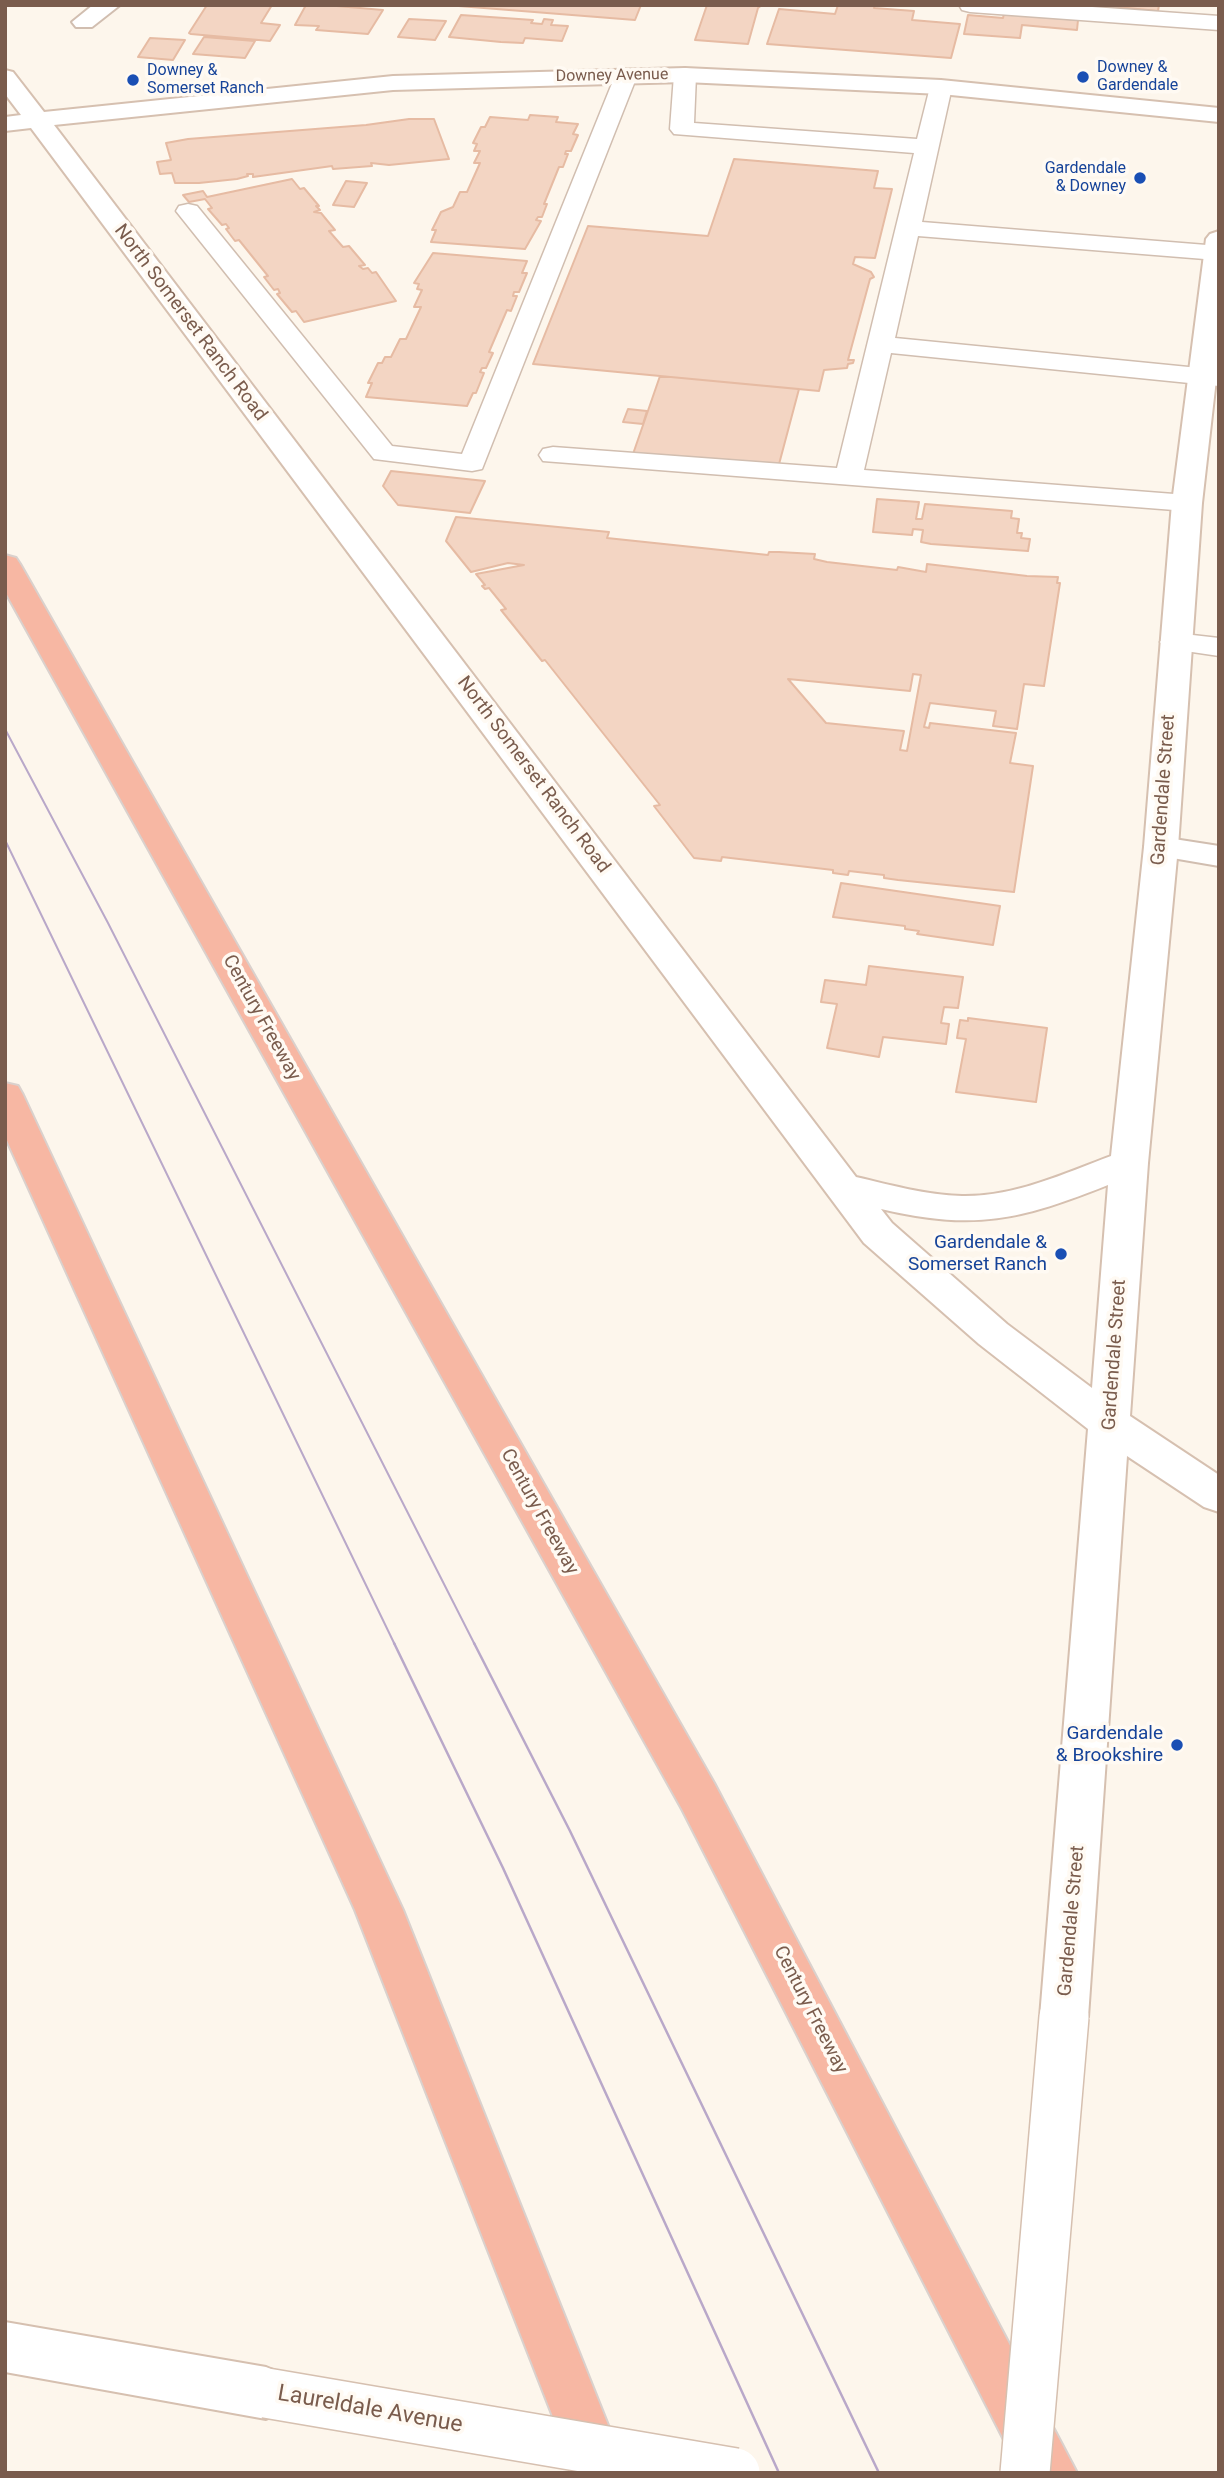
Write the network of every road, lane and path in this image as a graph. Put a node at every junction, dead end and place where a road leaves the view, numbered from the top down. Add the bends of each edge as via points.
1 (109, 5) edge
2 (970, 5) edge
3 (84, 22) dead end
4 (1219, 23) edge
5 (685, 75) junction
6 (626, 76) junction
7 (5, 77) edge
8 (941, 87) junction
9 (1219, 115) edge
10 (36, 119) junction
11 (5, 124) edge
12 (927, 147) junction
13 (188, 211) dead end
14 (908, 228) junction
15 (1217, 259) edge
16 (881, 344) junction
17 (1210, 377) edge
18 (553, 455) dead end
19 (849, 477) junction
20 (1187, 503) junction
21 (5, 564) edge
22 (1175, 642) junction
23 (1219, 647) edge
24 (1161, 847) junction
25 (1219, 856) edge
26 (5, 1095) edge
27 (1129, 1163) junction
28 (845, 1188) junction
29 (1111, 1424) junction
30 (1219, 1496) edge
31 (5, 2347) edge
32 (603, 2473) edge
33 (735, 2473) edge
34 (1025, 2473) edge
35 (1050, 2473) edge

1 - 3 street
2 - 4 lane
5 - 6 street, Downey Avenue
5 - 8 street, Downey Avenue
5 - 12 lane via 681,129
6 - 10 street, Downey Avenue via 393,83
6 - 13 lane via 472,463 384,453
7 - 10 street, North Somerset Ranch Road
8 - 9 street, Downey Avenue
8 - 12 lane
10 - 11 street, Downey Avenue
10 - 28 street, North Somerset Ranch Road
12 - 14 lane
14 - 15 lane
14 - 16 lane
15 - 17 street, Gardendale Street
16 - 17 lane
16 - 19 lane
17 - 20 street, Gardendale Street
18 - 19 lane
19 - 20 lane
20 - 22 street, Gardendale Street
21 - 35 highway, Century Freeway via 698,1796
22 - 23 lane
22 - 24 street, Gardendale Street
24 - 25 street
24 - 27 street, Gardendale Street
26 - 32 highway via 379,1910
27 - 28 street via 1014,1204 976,1209 932,1206
27 - 29 street, Gardendale Street
28 - 29 street, North Somerset Ranch Road via 878,1233 993,1334
29 - 30 street, North Somerset Ranch Road
29 - 34 street, Gardendale Street, bridge
31 - 33 street, Laureldale Avenue, bridge

